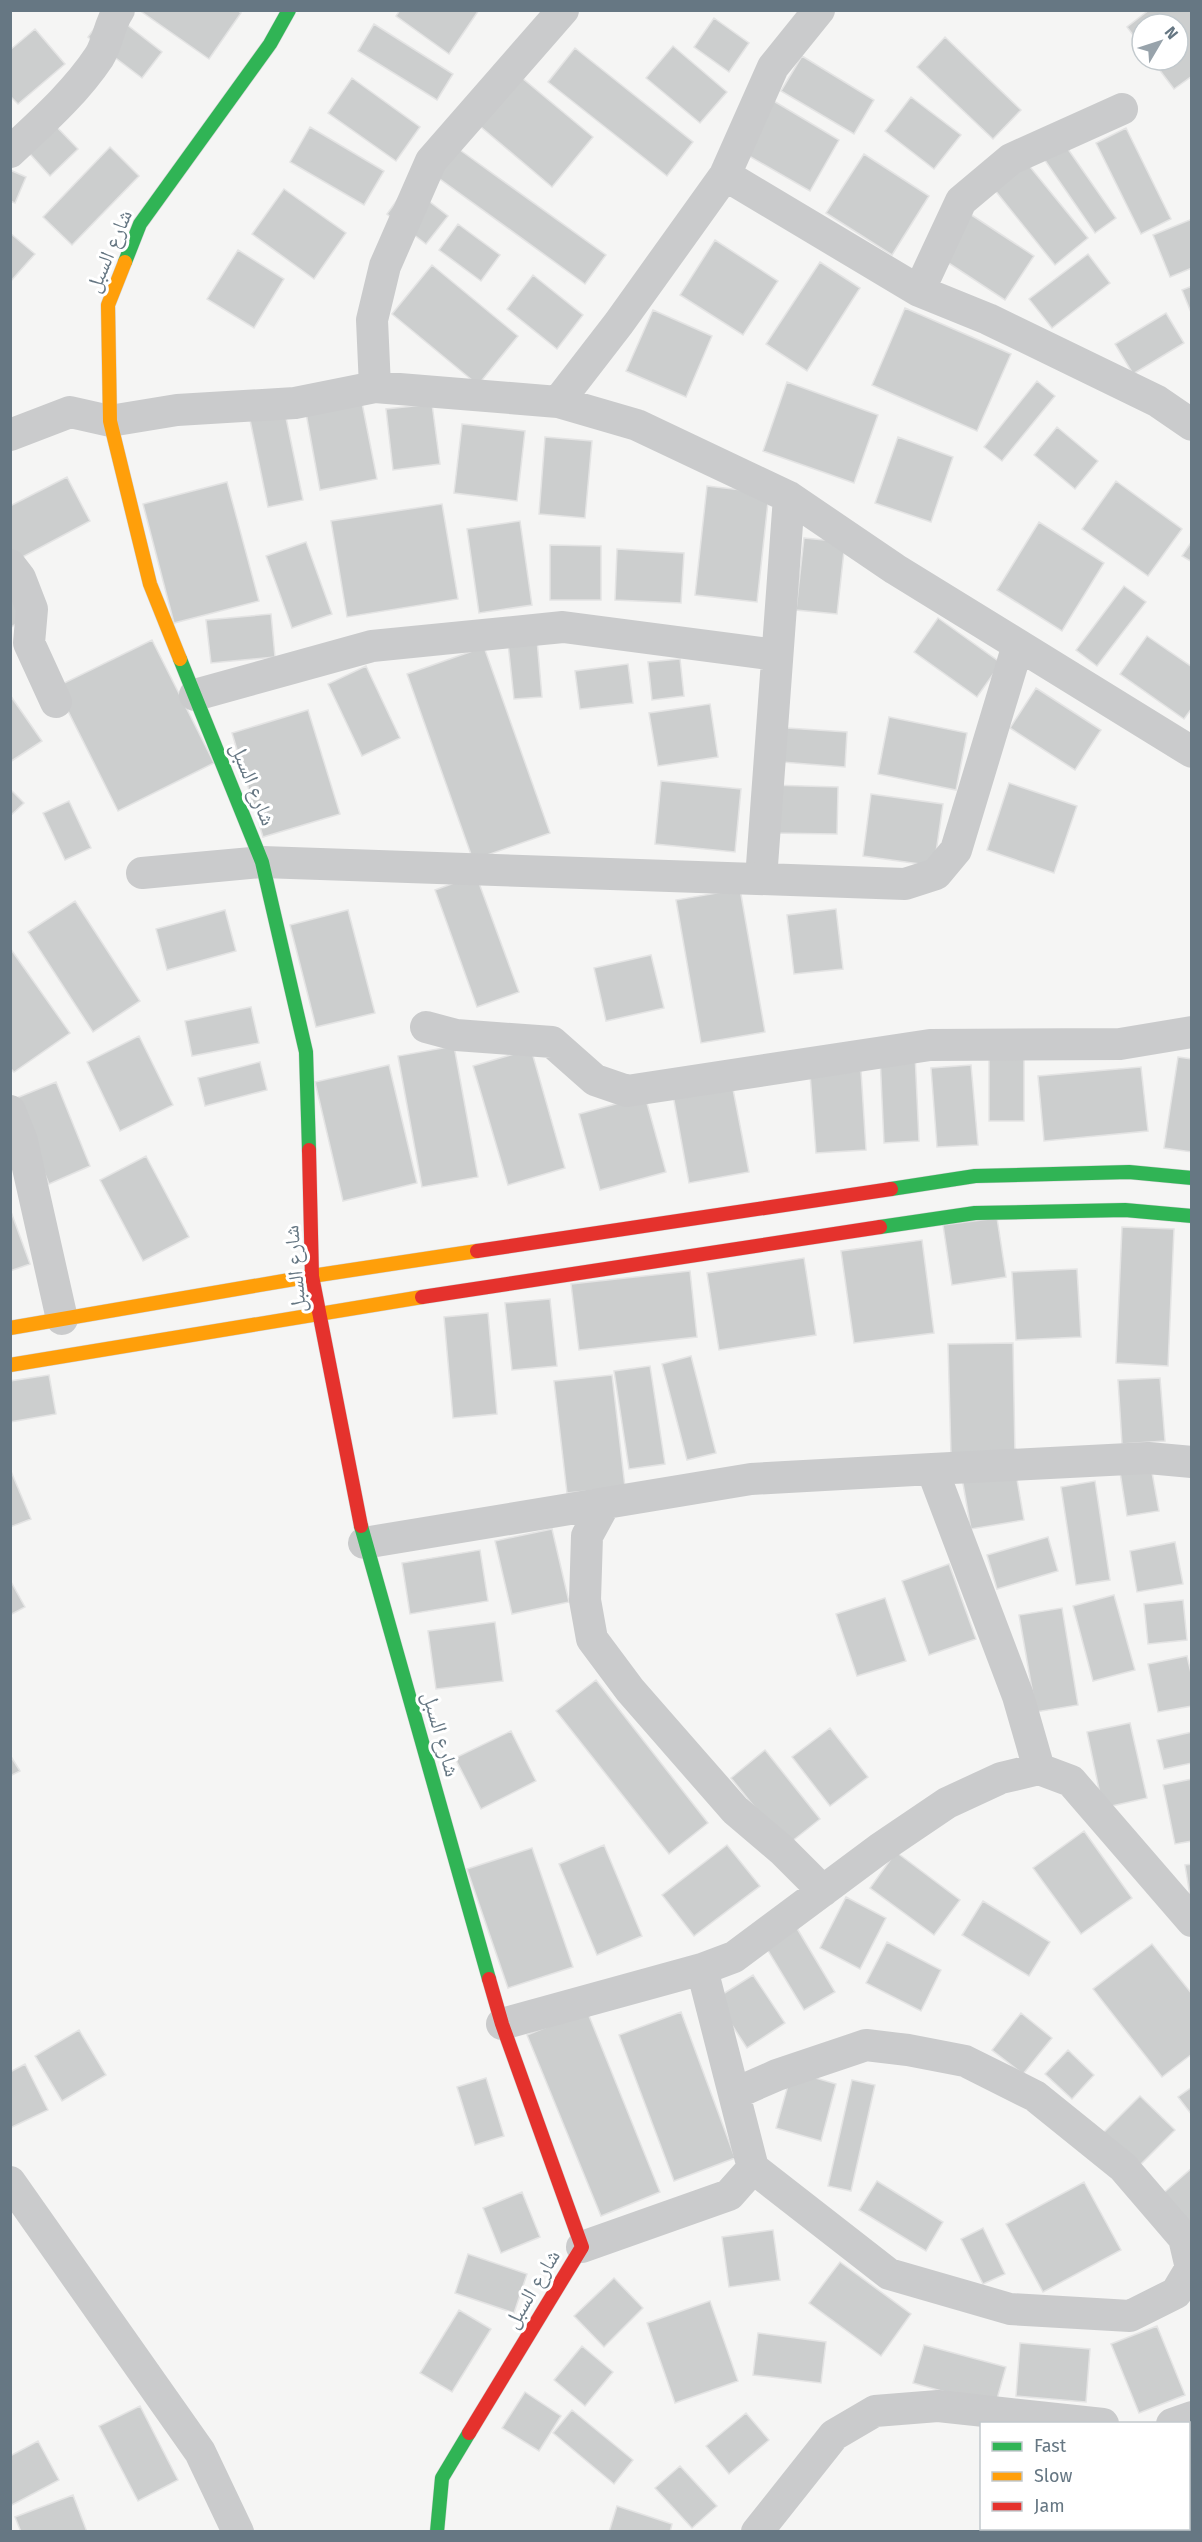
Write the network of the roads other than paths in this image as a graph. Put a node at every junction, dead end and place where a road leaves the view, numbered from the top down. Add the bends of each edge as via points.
1 (119, 10) edge
2 (290, 10) edge
3 (563, 10) edge
4 (819, 10) edge
5 (1122, 109) dead end
6 (10, 152) edge
7 (725, 175) junction
8 (919, 291) junction
9 (375, 387) junction
10 (558, 402) junction
11 (110, 421) junction
12 (1191, 425) edge
13 (10, 435) edge
14 (789, 497) junction
15 (10, 565) edge
16 (1018, 645) junction
17 (777, 655) junction
18 (195, 695) junction
19 (56, 702) dead end
20 (1191, 752) edge
21 (262, 862) junction
22 (142, 873) dead end
23 (761, 879) junction
24 (426, 1027) dead end
25 (1191, 1032) edge
26 (10, 1111) edge
27 (1191, 1178) edge
28 (1191, 1216) edge
29 (312, 1276) junction
30 (319, 1313) junction
31 (62, 1319) junction
32 (10, 1328) edge
33 (10, 1365) edge
34 (1191, 1462) edge
35 (932, 1469) junction
36 (605, 1503) junction
37 (364, 1543) junction
38 (1039, 1769) junction
39 (823, 1891) junction
40 (1191, 1921) edge
41 (702, 1969) junction
42 (502, 2024) junction
43 (734, 2094) junction
44 (753, 2168) junction
45 (10, 2182) edge
46 (582, 2247) junction
47 (1084, 2422) edge
48 (238, 2532) edge
49 (437, 2532) edge
50 (757, 2532) edge

1 - 6 street via 101,54 77,87
2 - 11 street, شارع السبل via 270,44 140,224 108,305
3 - 9 street via 431,161 382,276 372,320
4 - 7 street via 773,67
5 - 8 street via 1011,159 961,201
7 - 8 street
7 - 10 street
8 - 12 street via 988,319 1157,401
9 - 10 street
9 - 11 street via 295,403 177,410
10 - 14 street via 638,425
11 - 13 street via 70,412
11 - 18 street, شارع السبل via 150,584
14 - 16 street
14 - 17 street
15 - 19 street via 20,578 32,609 29,643
16 - 20 street
16 - 23 street via 956,850 936,874 905,884
17 - 18 street via 563,627 372,646
17 - 23 street
18 - 21 street, شارع السبل
21 - 22 street
21 - 23 street
21 - 29 street, شارع السبل via 306,1052
24 - 25 street via 456,1035 552,1042 596,1080 627,1091 930,1045 1120,1044
26 - 31 street via 22,1141
27 - 29 street via 1129,1172 975,1176
28 - 30 street via 1125,1209 975,1213
29 - 30 street, شارع السبل
29 - 31 street
30 - 33 street
30 - 37 street, شارع السبل
31 - 32 street
34 - 35 street via 1148,1458
35 - 36 street via 750,1479
35 - 38 street via 1018,1696
36 - 37 street
36 - 39 street via 587,1536 585,1600 592,1639 630,1690 735,1810
37 - 42 street, شارع السبل
38 - 39 street via 1000,1778 947,1803
38 - 40 street via 1071,1780
39 - 41 street via 734,1957
41 - 42 street
41 - 43 street
42 - 46 street, شارع السبل
43 - 44 street
43 - 44 street via 866,2045 965,2061 1035,2096 1123,2167 1184,2238 1191,2268 1176,2292 1130,2316 1010,2309 889,2274
44 - 46 street via 729,2195
45 - 48 street via 200,2452
46 - 49 street, شارع السبل via 442,2478
47 - 50 street via 938,2406 875,2411 834,2435

